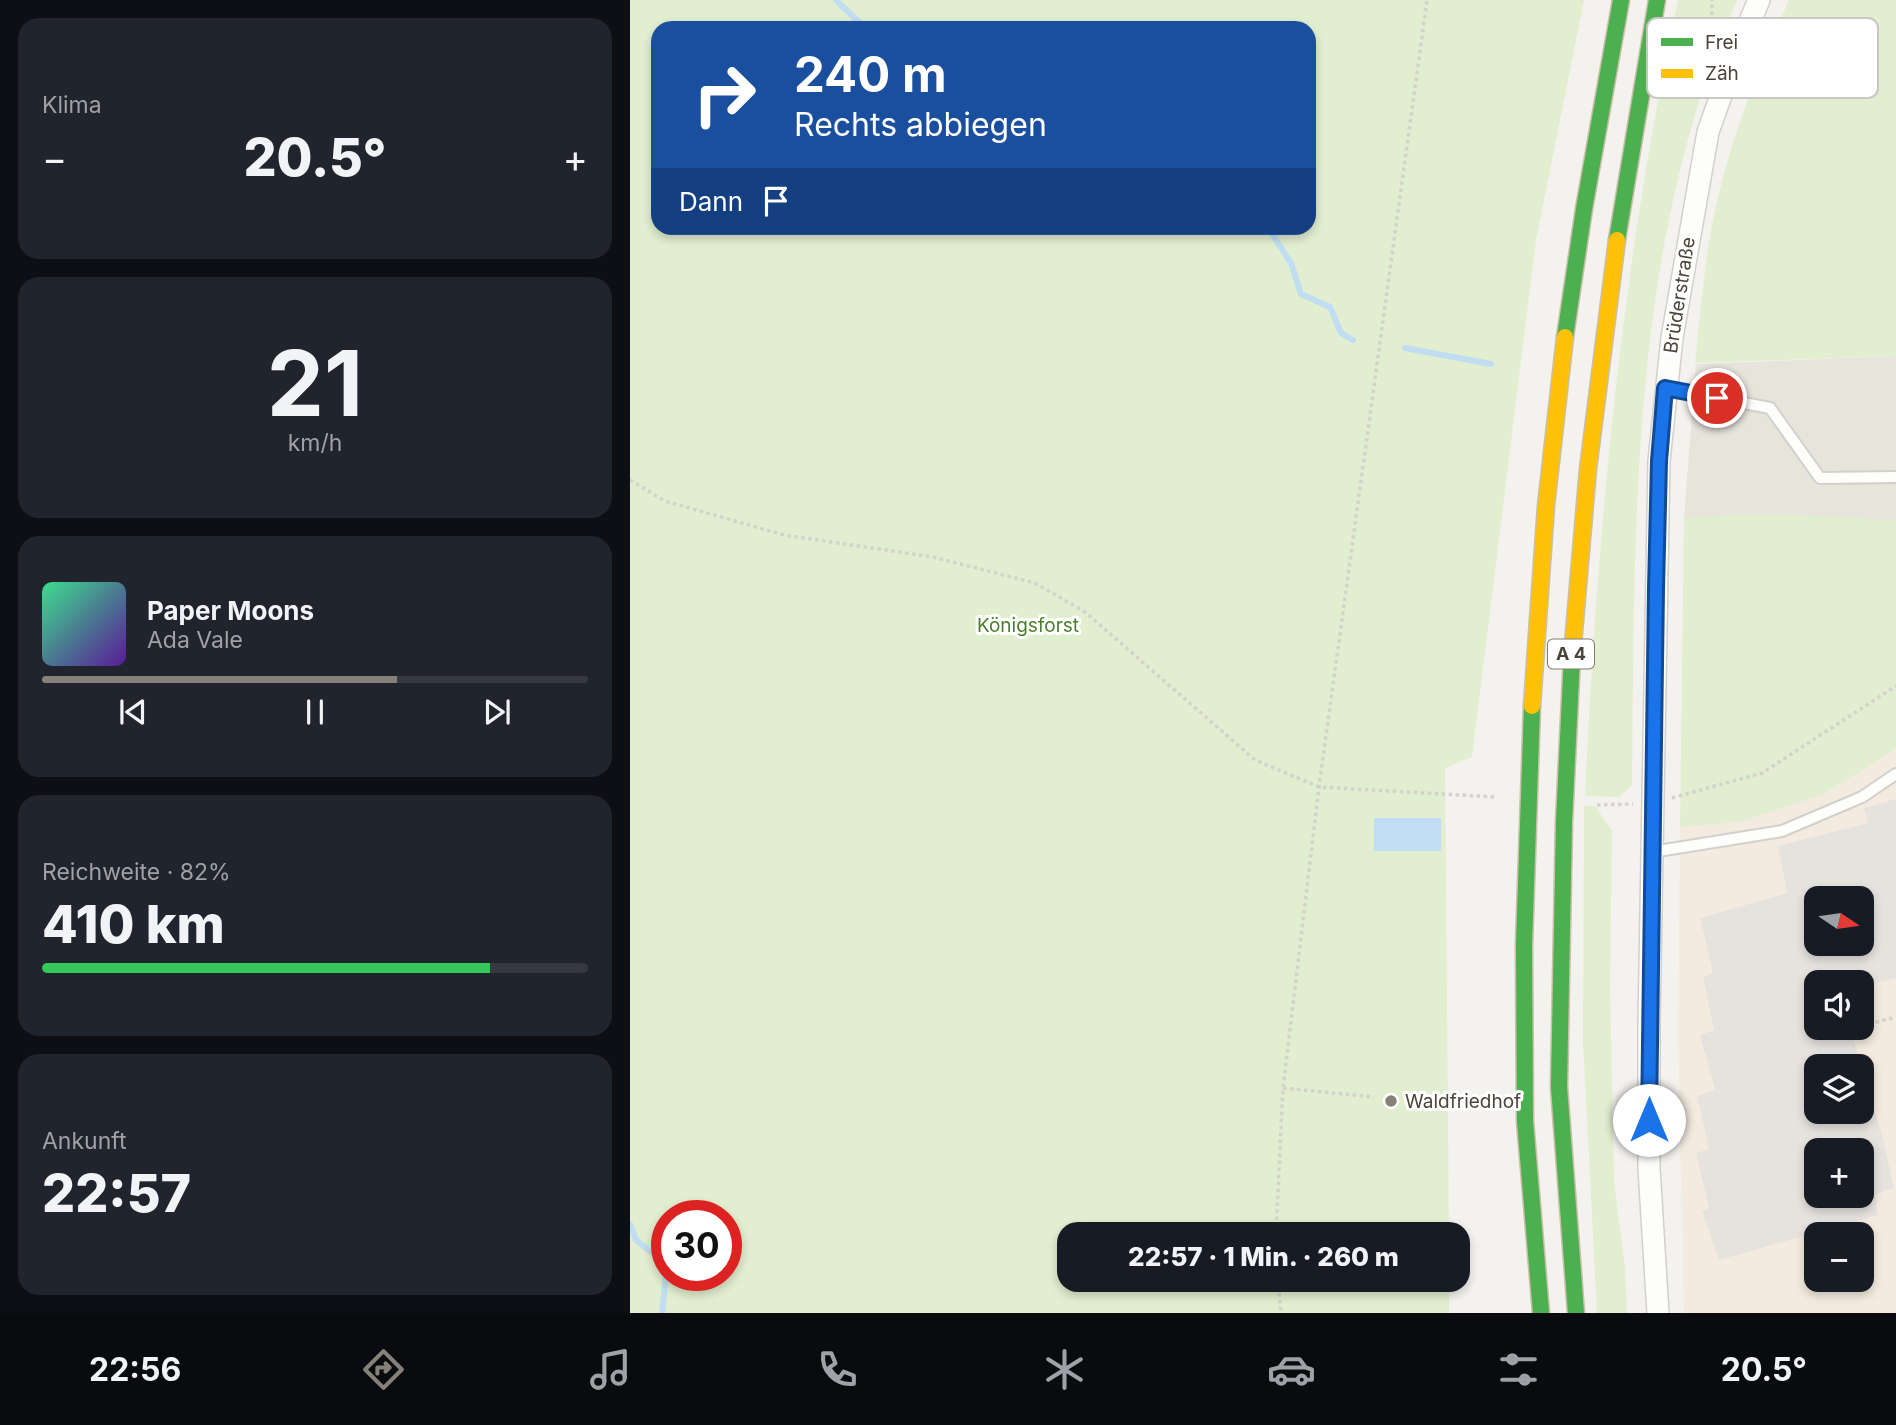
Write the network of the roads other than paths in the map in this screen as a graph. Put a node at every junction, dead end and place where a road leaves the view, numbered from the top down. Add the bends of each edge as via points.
1 (1621, 0) edge
2 (1657, 0) edge
3 (1759, 0) edge
4 (1654, 18) edge
5 (1751, 18) edge
6 (1647, 59) edge
7 (1720, 98) edge
8 (1665, 388) junction
9 (1896, 477) edge
10 (1896, 774) edge
11 (1652, 852) junction
12 (1541, 1313) edge
13 (1576, 1313) edge
14 (1658, 1313) edge

1 - 12 highway, A 4 via 1574,270 1536,619 1527,819 1525,1124
2 - 4 highway, A 4
3 - 5 street, Brüderstraße
6 - 13 highway, A 4 via 1608,291 1572,625 1563,818 1561,1132
7 - 8 street, Brüderstraße via 1708,132
8 - 9 lane via 1770,408 1820,478
8 - 11 street, Brüderstraße via 1659,461
10 - 11 lane via 1862,797 1782,831
11 - 14 street, Brüderstraße via 1649,1168

